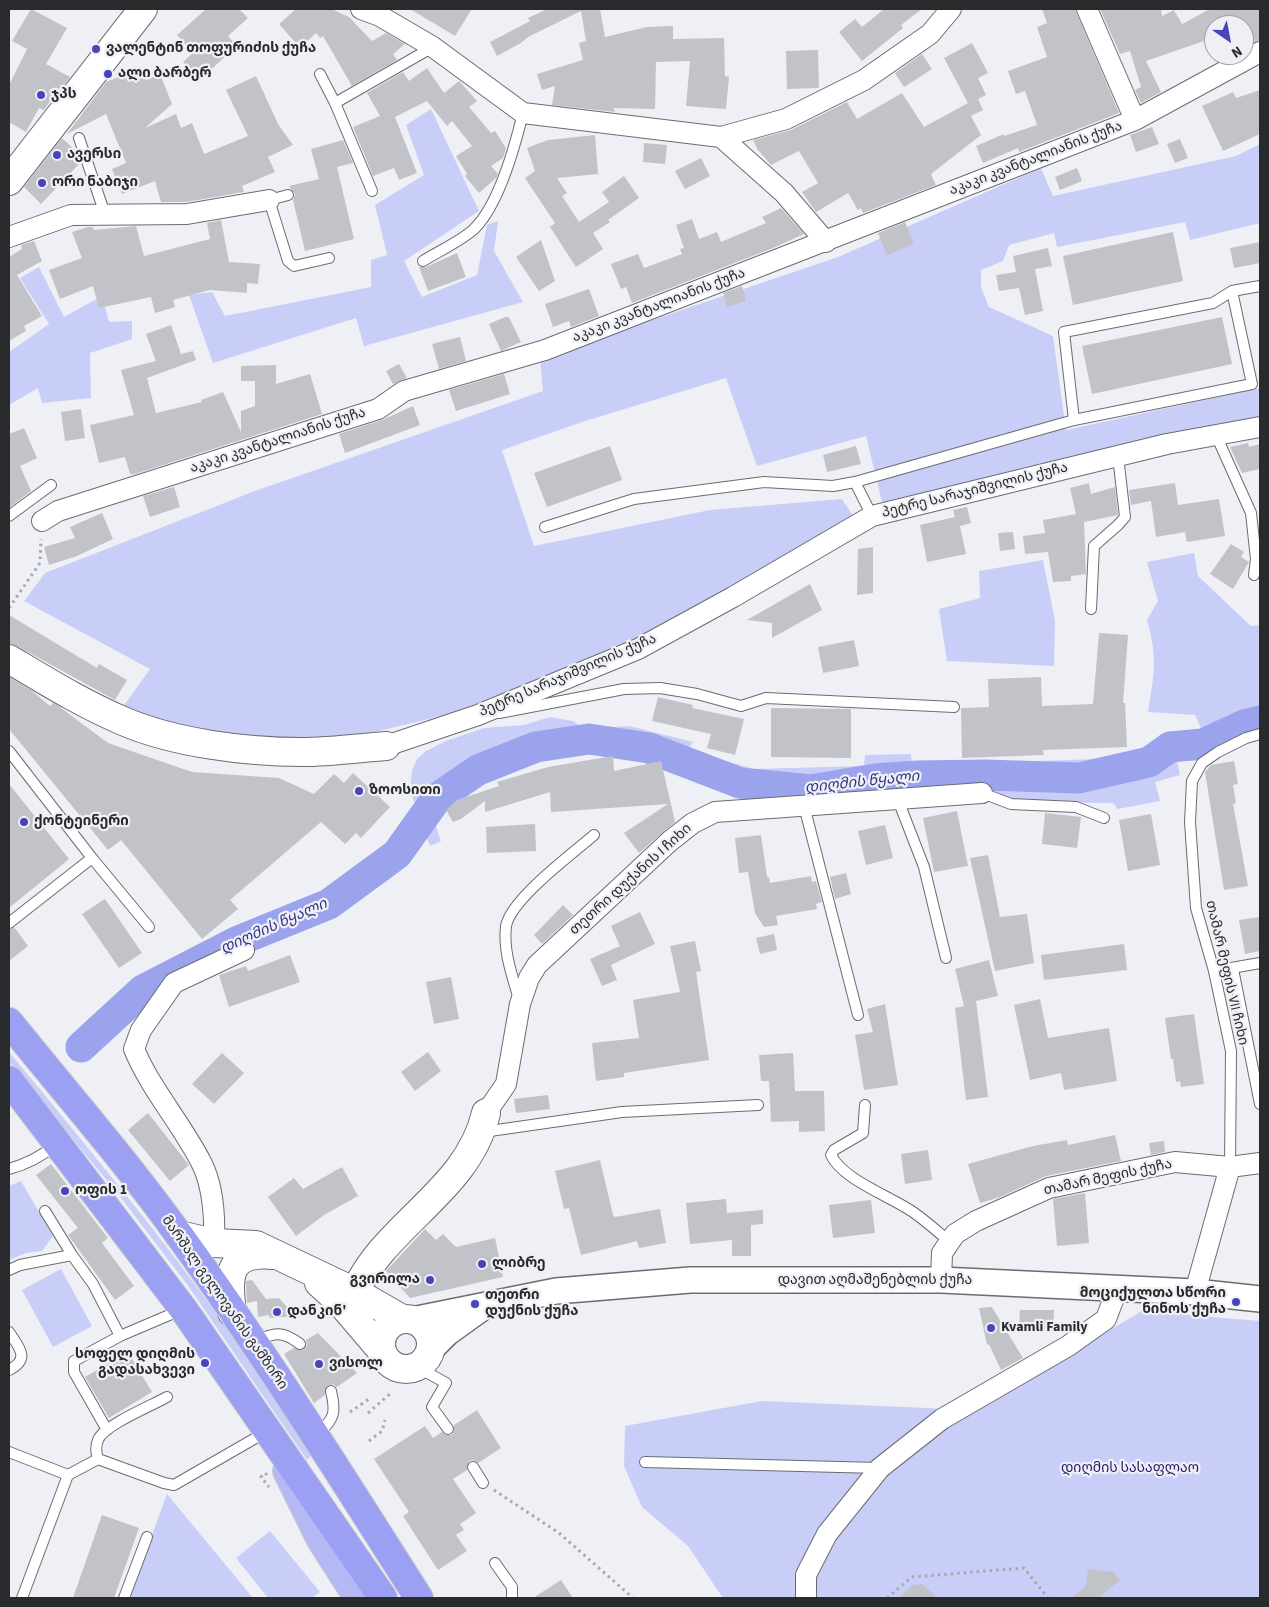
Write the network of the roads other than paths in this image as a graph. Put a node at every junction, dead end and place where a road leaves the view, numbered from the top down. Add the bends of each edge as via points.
1 (142, 9) edge
2 (361, 9) edge
3 (951, 9) edge
4 (1087, 9) edge
5 (433, 47) junction
6 (1260, 52) edge
7 (320, 74) dead end
8 (335, 103) junction
9 (523, 113) junction
10 (1135, 120) junction
11 (721, 137) junction
12 (79, 138) dead end
13 (9, 181) edge
14 (372, 191) dead end
15 (279, 198) joint
16 (105, 214) junction
17 (9, 238) edge
18 (826, 242) junction
19 (329, 258) dead end
20 (423, 261) dead end
21 (1260, 286) edge
22 (1232, 291) junction
23 (1074, 420) junction
24 (1260, 427) edge
25 (1216, 435) junction
26 (1118, 456) junction
27 (856, 482) junction
28 (51, 485) dead end
29 (9, 516) edge
30 (872, 516) junction
31 (42, 521) road end
32 (545, 527) dead end
33 (1254, 575) dead end
34 (1091, 609) dead end
35 (9, 658) edge
36 (954, 707) dead end
37 (478, 715) junction
38 (1260, 734) edge
39 (386, 746) joint
40 (9, 751) edge
41 (982, 793) joint
42 (898, 800) junction
43 (804, 806) junction
44 (1104, 818) dead end
45 (594, 835) dead end
46 (92, 858) junction
47 (9, 923) edge
48 (149, 928) dead end
49 (244, 950) dead end
50 (946, 958) dead end
51 (1260, 963) edge
52 (1233, 969) junction
53 (1214, 971) junction
54 (520, 1004) junction
55 (858, 1014) dead end
56 (9, 1022) edge
57 (9, 1080) edge
58 (1260, 1104) edge
59 (866, 1105) dead end
60 (758, 1106) dead end
61 (484, 1122) junction
62 (53, 1137) junction
63 (1260, 1163) edge
64 (1230, 1167) junction
65 (9, 1169) edge
66 (45, 1211) dead end
67 (179, 1235) junction
68 (950, 1242) junction
69 (214, 1243) junction
70 (72, 1254) junction
71 (277, 1255) junction
72 (303, 1268) junction
73 (9, 1270) edge
74 (941, 1280) junction
75 (1118, 1287) junction
76 (355, 1292) junction
77 (1195, 1292) junction
78 (1260, 1299) edge
79 (490, 1303) junction
80 (184, 1310) junction
81 (232, 1312) junction
82 (407, 1320) junction
83 (9, 1332) edge
84 (120, 1336) junction
85 (251, 1341) junction
86 (300, 1344) dead end
87 (382, 1351) junction
88 (425, 1358) junction
89 (9, 1370) edge
90 (331, 1391) dead end
91 (167, 1398) dead end
92 (448, 1429) dead end
93 (107, 1430) junction
94 (270, 1436) junction
95 (316, 1437) junction
96 (9, 1452) edge
97 (98, 1459) junction
98 (645, 1462) dead end
99 (472, 1467) dead end
100 (880, 1468) junction
101 (68, 1475) junction
102 (483, 1483) road end
103 (147, 1537) dead end
104 (496, 1563) dead end
105 (22, 1598) edge
106 (124, 1598) edge
107 (358, 1598) edge
108 (383, 1598) edge
109 (419, 1598) edge
110 (512, 1598) edge
111 (806, 1598) edge

1 - 13 main road
2 - 5 street via 380,16
3 - 11 street via 930,34 864,80 786,119
4 - 10 street
5 - 8 lane
5 - 9 street
6 - 10 street, აკაკი კვანტალიანის ქუჩა
7 - 8 lane
8 - 14 lane
9 - 11 street
9 - 20 lane via 511,160 487,211 473,230
10 - 18 street, აკაკი კვანტალიანის ქუჩა
11 - 18 street via 784,193
12 - 16 lane
15 - 16 street via 187,214
15 - 19 lane via 291,265
16 - 17 street via 71,215
18 - 31 street, აკაკი კვანტალიანის ქუჩა via 545,350 404,391 378,409 58,511
21 - 22 lane
22 - 23 lane via 1213,304 1064,332
22 - 23 lane via 1252,384
23 - 27 lane
24 - 25 street, პეტრე სარაჯიშვილის ქუჩა
25 - 26 street, პეტრე სარაჯიშვილის ქუჩა
25 - 33 lane via 1251,513 1256,559
26 - 30 street, პეტრე სარაჯიშვილის ქუჩა
26 - 34 lane via 1125,517 1094,546
27 - 30 lane
27 - 32 lane via 833,486 764,482 634,499
28 - 29 lane
30 - 37 street, პეტრე სარაჯიშვილის ქუჩა via 638,649
35 - 39 main road, პეტრე სარაჯიშვილის ქუჩა via 57,688 123,721 158,733 206,744 302,752
36 - 37 lane via 766,698 741,706 660,688 624,689
37 - 39 street, პეტრე სარაჯიშვილის ქუჩა
38 - 53 lane, თამარ მეფის VII ჩიხი via 1202,762 1192,781 1190,822 1196,908
40 - 46 lane
41 - 42 street, თეთრი დუქანის I ჩიხი
41 - 44 lane via 1011,804 1076,807
42 - 43 street, თეთრი დუქანის I ჩიხი
42 - 50 lane via 924,867
43 - 54 street, თეთრი დუქანის I ჩიხი via 715,812 693,823 537,964
43 - 55 lane
45 - 54 lane via 534,887 514,908 506,924 508,960
46 - 47 lane
46 - 48 lane
49 - 69 street via 174,984 141,1030 134,1048 144,1072 203,1165 215,1216
51 - 52 lane
52 - 53 lane
52 - 58 lane
53 - 64 lane, თამარ მეფის VII ჩიხი via 1230,1051
54 - 61 street, თეთრი დუქანის I ჩიხი via 506,1084
56 - 67 highway, მარშალ გელოვანის გამზირი via 132,1172
57 - 62 highway
59 - 68 lane via 863,1133 834,1150 831,1155 834,1163 913,1212
60 - 61 lane
61 - 76 main road via 469,1157 379,1254 364,1273
62 - 65 lane via 45,1154
62 - 80 highway
63 - 64 street, თამარ მეფის ქუჩა
64 - 68 street, თამარ მეფის ქუჩა via 1175,1162 1049,1188 976,1221 955,1234
64 - 77 street
66 - 70 lane
67 - 69 main road
67 - 81 highway, მარშალ გელოვანის გამზირი
68 - 74 street, თამარ მეფის ქუჩა via 942,1253
69 - 71 main road via 248,1243
70 - 73 lane via 38,1260
70 - 84 lane via 93,1284
71 - 72 main road
71 - 81 main road via 249,1255 236,1264 229,1277
72 - 76 main road
72 - 87 main road via 341,1303
74 - 75 street, დავით აღმაშენებლის ქუჩა
74 - 79 street, დავით აღმაშენებლის ქუჩა via 690,1280 565,1290
75 - 77 street, დავით აღმაშენებლის ქუჩა
75 - 100 street via 1106,1319 1068,1346 942,1419
76 - 82 main road
77 - 78 street, დავით აღმაშენებლის ქუჩა
79 - 82 street, დავით აღმაშენებლის ქუჩა
79 - 88 street, დავით აღმაშენებლის ქუჩა via 465,1318
80 - 84 lane
80 - 94 highway
81 - 85 highway, მარშალ გელოვანის გამზირი
82 - 87 main road via 387,1327 380,1343
82 - 88 main road via 425,1328 429,1335
83 - 89 lane via 21,1351 22,1359
84 - 93 lane via 74,1361 72,1368
85 - 86 lane via 276,1333 288,1335
85 - 95 highway, მარშალ გელოვანის გამზირი
87 - 88 main road via 385,1358 405,1369
88 - 92 lane via 426,1372 446,1383 432,1407
90 - 95 lane via 336,1408 331,1421
91 - 93 lane
93 - 97 lane via 98,1439
94 - 97 lane via 169,1485
94 - 107 main road via 302,1505
94 - 108 highway
95 - 109 highway, მარშალ გელოვანის გამზირი
96 - 101 lane
97 - 101 lane
98 - 100 lane
99 - 102 lane
100 - 111 street via 827,1534 806,1575
101 - 105 lane
103 - 106 lane
104 - 110 lane via 512,1587

